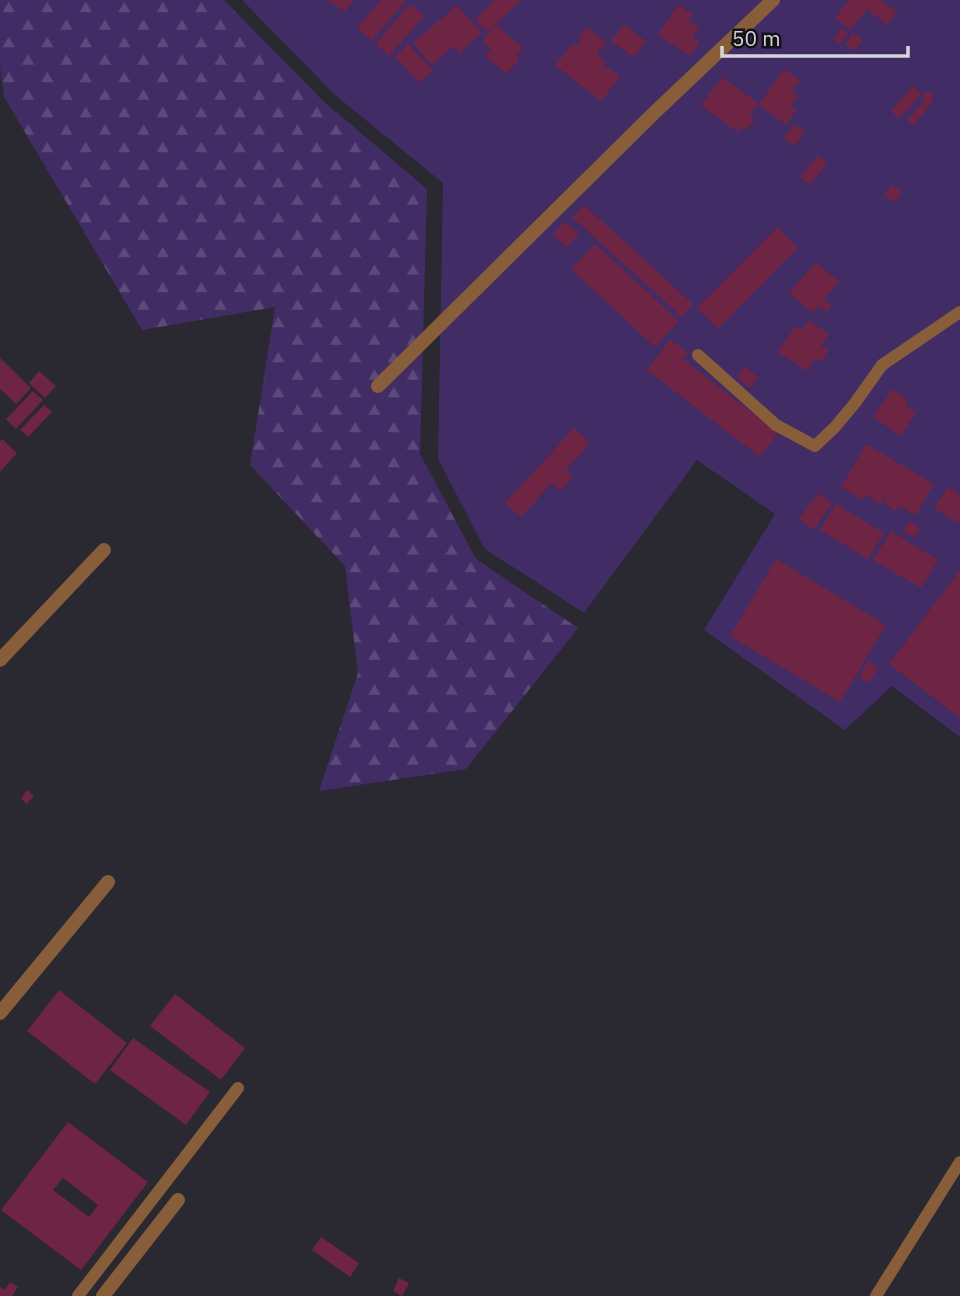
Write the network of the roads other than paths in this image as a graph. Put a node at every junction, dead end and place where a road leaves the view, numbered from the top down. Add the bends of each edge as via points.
1 (773, 0) edge
2 (960, 312) edge
3 (698, 355) dead end
4 (378, 386) dead end
5 (104, 550) dead end
6 (0, 660) edge
7 (108, 882) dead end
8 (0, 1013) edge
9 (238, 1088) dead end
10 (960, 1162) edge
11 (178, 1200) dead end
12 (78, 1296) edge
13 (103, 1296) edge
14 (876, 1296) edge

1 - 4 street
2 - 3 lane via 882,365 815,446 776,425
5 - 6 street
7 - 8 street
9 - 12 lane
10 - 14 lane
11 - 13 street

